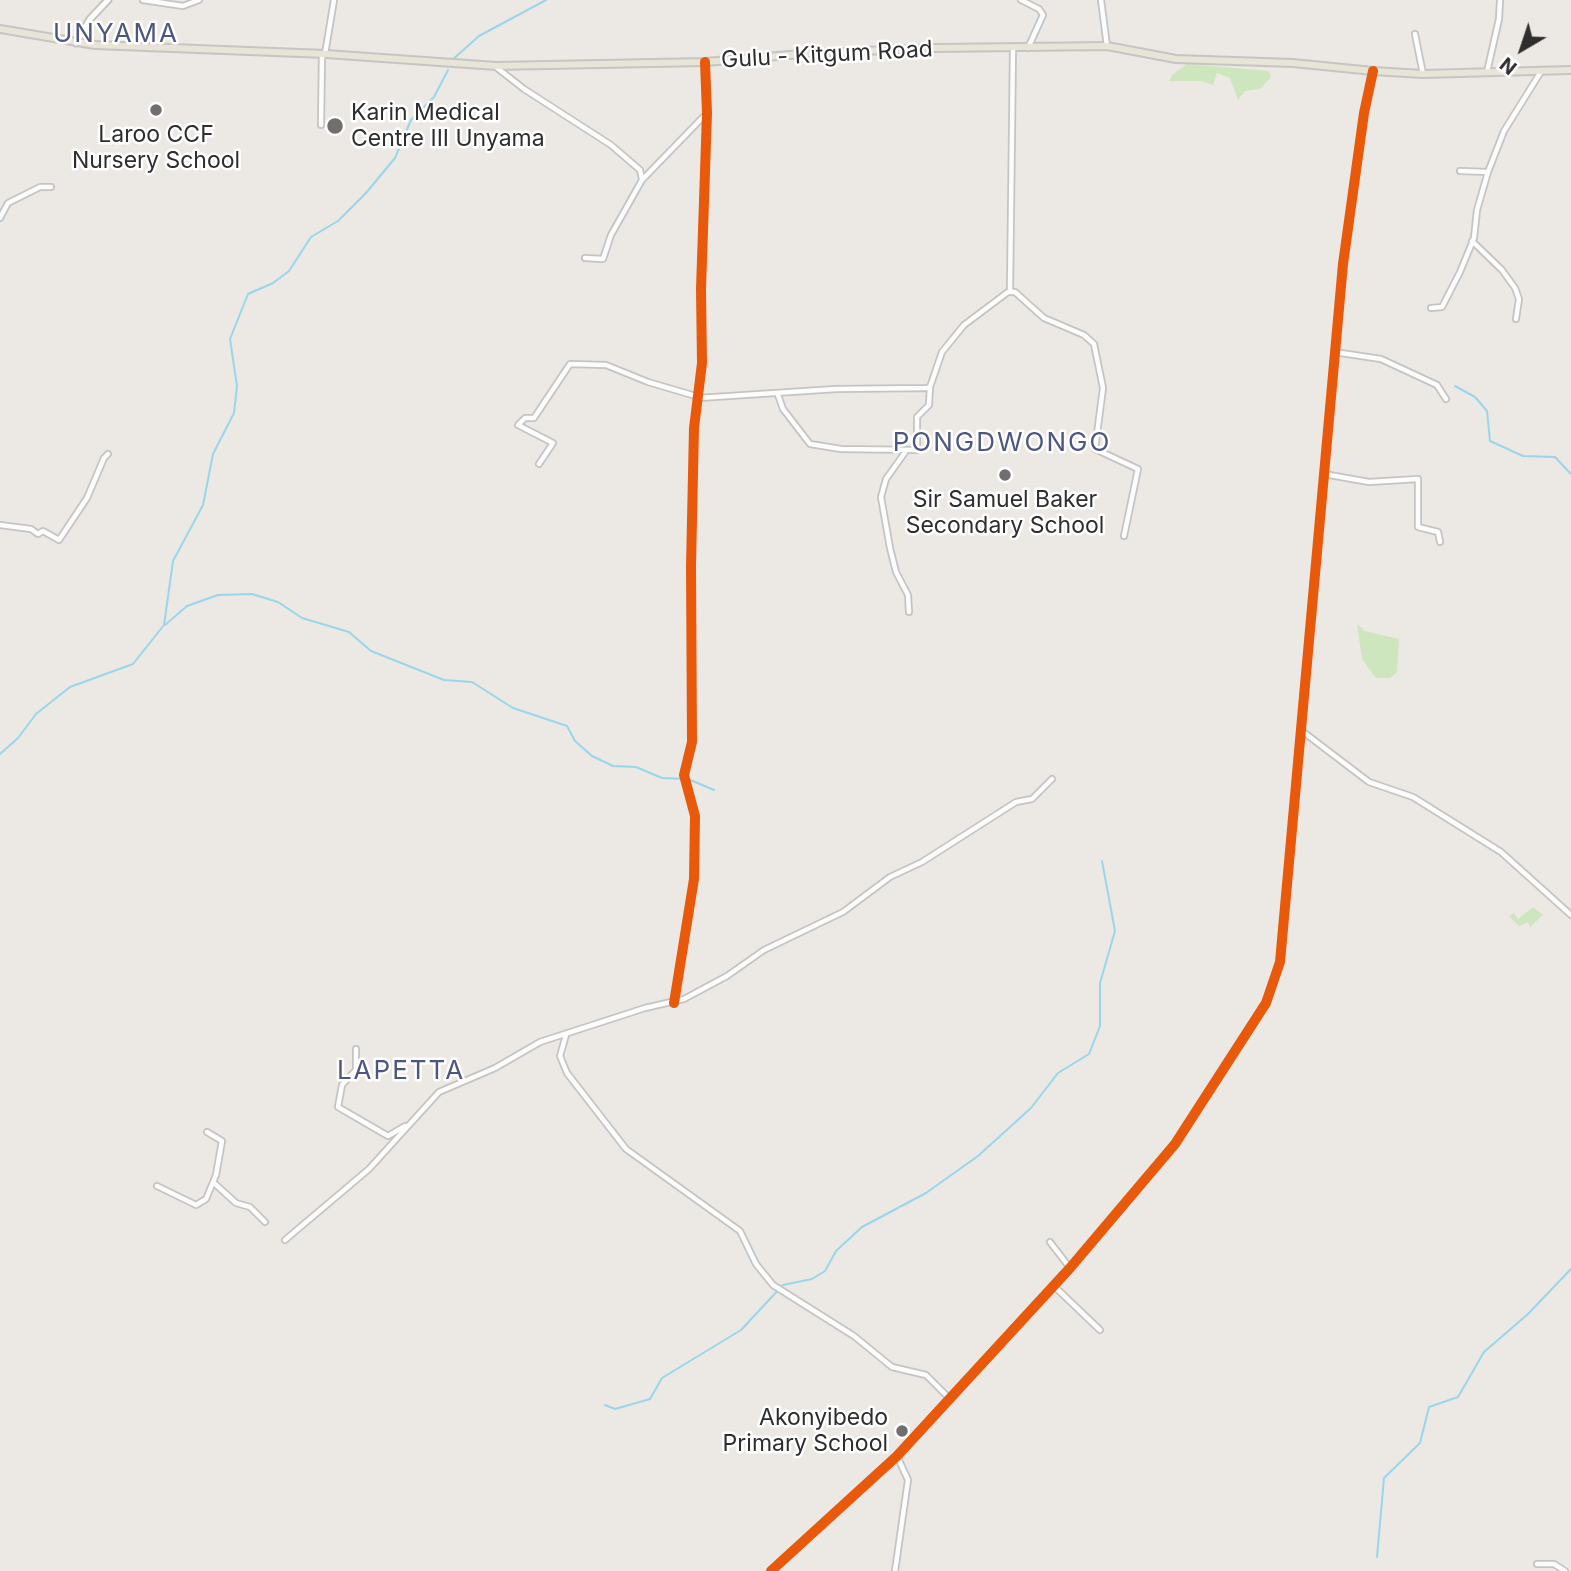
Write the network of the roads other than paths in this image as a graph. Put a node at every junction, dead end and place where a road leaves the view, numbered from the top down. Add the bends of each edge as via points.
1 (108, 0) edge
2 (143, 0) edge
3 (199, 0) edge
4 (334, 0) edge
5 (1021, 0) edge
6 (1101, 0) edge
7 (1500, 0) edge
8 (0, 29) edge
9 (1415, 34) dead end
10 (76, 43) junction
11 (1107, 46) junction
12 (1013, 48) junction
13 (1028, 49) junction
14 (323, 54) junction
15 (705, 62) junction
16 (496, 66) junction
17 (1543, 69) junction
18 (1571, 70) edge
19 (1373, 71) junction
20 (1487, 72) junction
21 (1423, 74) junction
22 (707, 113) junction
23 (321, 125) dead end
24 (1460, 171) dead end
25 (1488, 172) junction
26 (642, 180) junction
27 (51, 187) dead end
28 (0, 218) edge
29 (1472, 241) junction
30 (585, 258) dead end
31 (1010, 291) junction
32 (1431, 308) dead end
33 (1516, 319) dead end
34 (1334, 352) junction
35 (930, 387) junction
36 (778, 395) junction
37 (699, 397) junction
38 (1446, 399) dead end
39 (906, 450) junction
40 (108, 454) dead end
41 (539, 464) dead end
42 (1324, 474) junction
43 (0, 525) edge
44 (1124, 536) dead end
45 (1440, 542) dead end
46 (909, 612) dead end
47 (1301, 731) junction
48 (1052, 779) dead end
49 (1571, 915) edge
50 (674, 1003) junction
51 (566, 1035) junction
52 (356, 1049) dead end
53 (409, 1124) junction
54 (207, 1132) dead end
55 (213, 1182) junction
56 (157, 1186) dead end
57 (265, 1222) dead end
58 (285, 1240) dead end
59 (1050, 1242) dead end
60 (1070, 1268) junction
61 (1054, 1286) junction
62 (1100, 1330) dead end
63 (950, 1399) junction
64 (897, 1456) junction
65 (1537, 1564) dead end
66 (771, 1571) edge
67 (895, 1571) edge
68 (1565, 1571) edge

1 - 10 street
2 - 3 street via 183,6
4 - 14 street
5 - 13 street via 1043,15
6 - 11 street
7 - 20 street
8 - 10 main road, Gulu - Kitgum Road
9 - 21 street
10 - 14 main road, Gulu - Kitgum Road
11 - 13 main road, Gulu - Kitgum Road
11 - 19 main road, Gulu - Kitgum Road via 1176,59
12 - 13 main road, Gulu - Kitgum Road
12 - 15 main road, Gulu - Kitgum Road via 814,52
12 - 31 street
14 - 16 main road, Gulu - Kitgum Road
14 - 23 street
15 - 16 main road, Gulu - Kitgum Road
15 - 22 street
16 - 26 street via 611,145 640,170
17 - 18 main road, Gulu - Kitgum Road
17 - 20 main road, Gulu - Kitgum Road
17 - 25 street via 1509,121
19 - 21 main road, Gulu - Kitgum Road
19 - 34 street via 1352,192
20 - 21 main road, Gulu - Kitgum Road
22 - 26 street
22 - 37 street
24 - 25 street
25 - 29 street
26 - 30 street via 603,259
27 - 28 street via 40,187 8,203
29 - 32 street via 1442,307
29 - 33 street via 1515,288 1519,299
31 - 35 street via 952,337
31 - 44 street via 1044,318 1094,344 1103,388 1096,450 1138,469
34 - 38 street via 1381,359 1437,385
34 - 42 street
35 - 36 street
35 - 39 street via 929,405 917,417 917,450
36 - 37 street
36 - 39 street via 810,444
37 - 41 street via 606,365 570,364 534,418 519,425 553,443
37 - 50 street via 691,554 692,742 684,775 695,816 694,879
39 - 46 street via 886,479 881,497
40 - 43 street via 87,498 59,540 43,530 37,534
42 - 45 street via 1369,482 1418,479 1418,527 1438,532
42 - 47 street
47 - 49 street via 1369,782 1413,797 1501,852
47 - 60 street via 1280,962 1266,1003 1175,1144
48 - 50 street via 1032,799 1016,802 890,877 842,912 764,950 727,976
50 - 51 street
51 - 53 street via 540,1042 439,1092
51 - 63 street via 560,1056 567,1073 624,1146 740,1231 757,1264 787,1295 854,1336 892,1367 926,1375
52 - 53 street via 356,1070 342,1085 338,1107 388,1136
53 - 58 street via 369,1169
54 - 55 street via 222,1141
55 - 56 street via 199,1205
55 - 57 street
59 - 60 street
60 - 61 street
61 - 62 street
61 - 63 street
63 - 64 street
64 - 66 street
64 - 67 street via 908,1480
65 - 68 street via 1554,1564

